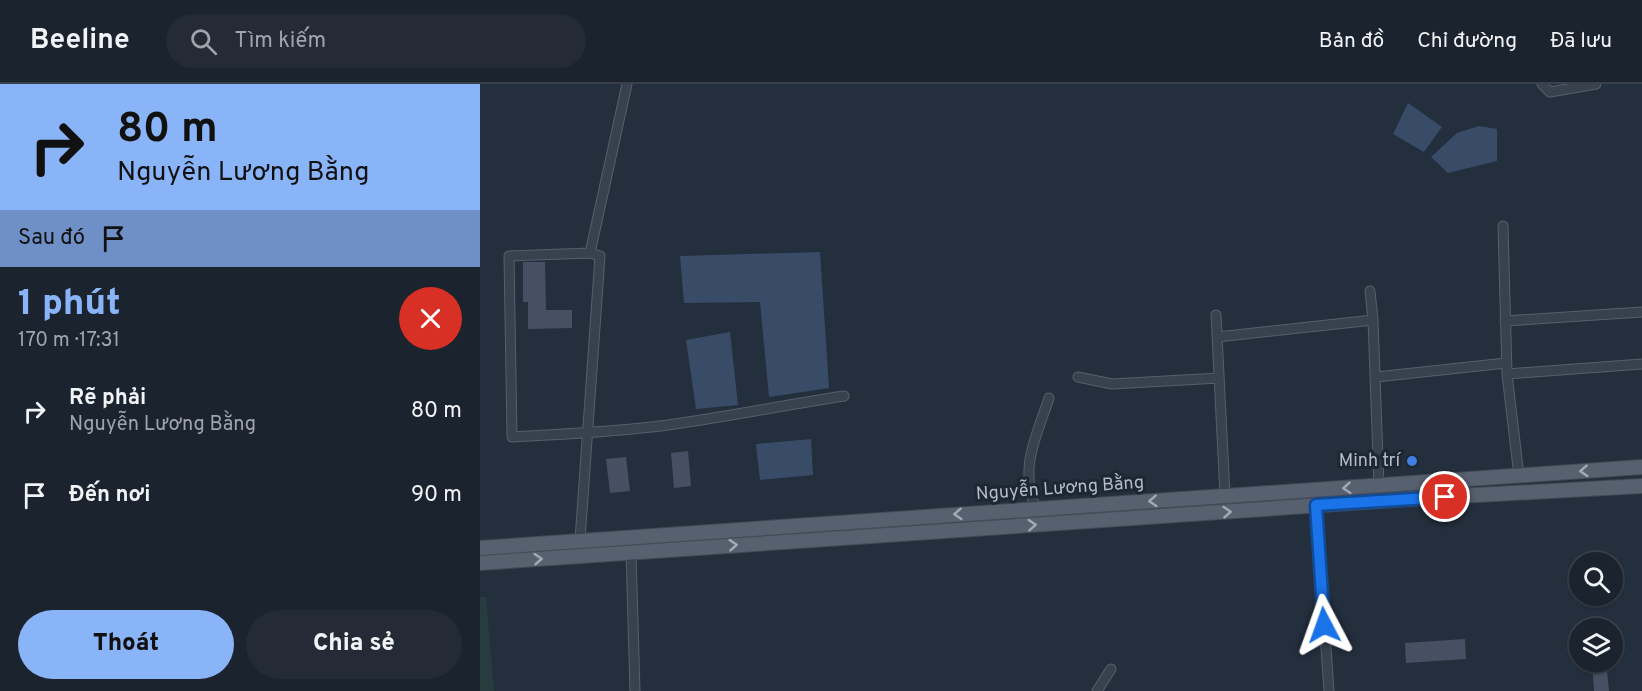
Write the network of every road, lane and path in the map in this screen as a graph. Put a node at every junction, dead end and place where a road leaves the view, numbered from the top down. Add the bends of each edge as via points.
1 (627, 84) edge
2 (1542, 84) edge
3 (1596, 84) edge
4 (1503, 226) dead end
5 (590, 253) junction
6 (1370, 291) dead end
7 (1642, 312) edge
8 (1216, 315) dead end
9 (1373, 320) junction
10 (1505, 321) junction
11 (1217, 337) junction
12 (1506, 363) junction
13 (1642, 364) edge
14 (1507, 374) junction
15 (1078, 377) dead end
16 (1376, 377) junction
17 (1219, 378) junction
18 (844, 396) dead end
19 (1049, 398) dead end
20 (588, 433) junction
21 (1642, 467) edge
22 (1519, 476) junction
23 (1422, 483) junction
24 (1379, 486) junction
25 (1642, 486) edge
26 (1226, 496) junction
27 (1423, 498) junction
28 (1316, 505) junction
29 (1036, 509) junction
30 (580, 540) junction
31 (480, 548) edge
32 (632, 552) junction
33 (581, 555) junction
34 (480, 563) edge
35 (1111, 669) dead end
36 (635, 691) edge
37 (1097, 691) edge
38 (1329, 691) edge

1 - 5 street
2 - 3 street via 1550,92
4 - 10 street
5 - 20 street via 600,256
5 - 20 street via 509,256 512,437
6 - 9 street
7 - 10 street
8 - 11 street
9 - 11 street
9 - 16 street
10 - 12 street
11 - 17 street
12 - 14 street
12 - 16 street
13 - 14 street
14 - 22 street
15 - 17 street via 1112,384
16 - 24 street
17 - 26 street
18 - 20 street via 670,425
19 - 29 street via 1027,475
20 - 30 street
21 -> 22 main road, Nguyễn Lương Bằng
22 - 23 main road, Nguyễn Lương Bằng
23 - 24 main road, Nguyễn Lương Bằng
23 - 27 main road
24 -> 26 main road, Nguyễn Lương Bằng
25 - 27 main road, Nguyễn Lương Bằng
26 -> 29 main road, Nguyễn Lương Bằng
27 - 28 main road, Nguyễn Lương Bằng
32 -> 28 main road, Nguyễn Lương Bằng
28 - 38 street
29 -> 30 main road, Nguyễn Lương Bằng
30 - 31 main road, Nguyễn Lương Bằng
30 - 33 street
32 - 33 main road, Nguyễn Lương Bằng
32 - 36 street
34 -> 33 main road, Nguyễn Lương Bằng
35 - 37 street

